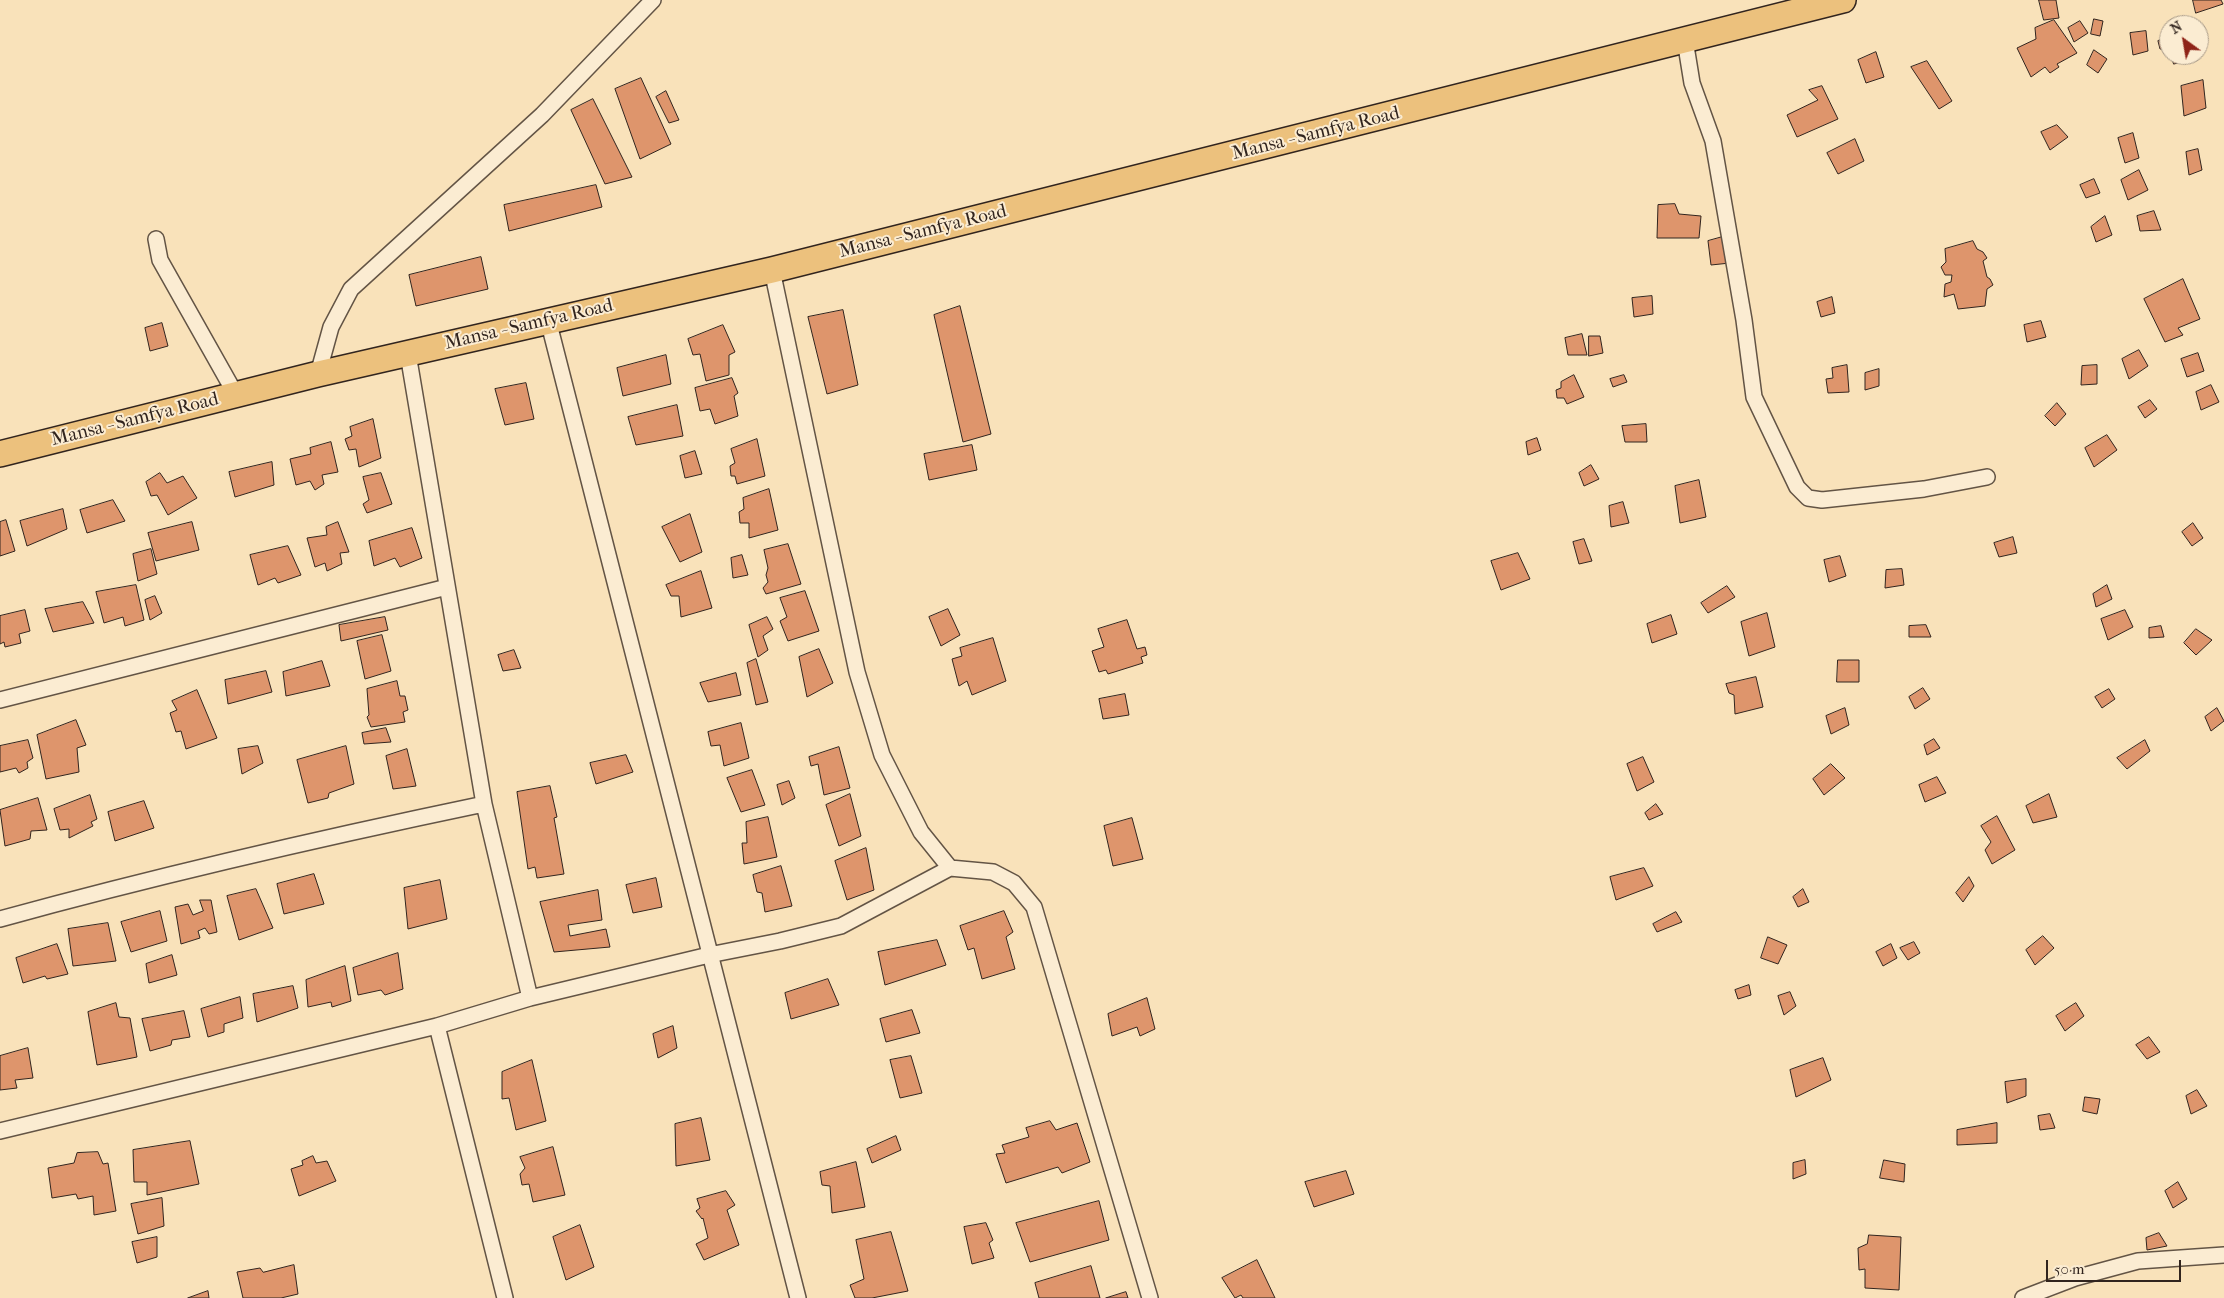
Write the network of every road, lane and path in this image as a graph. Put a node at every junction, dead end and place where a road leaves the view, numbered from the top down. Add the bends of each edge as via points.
1 (652, 0) edge
2 (1843, 0) edge
3 (1685, 40) junction
4 (156, 239) dead end
5 (772, 270) junction
6 (548, 320) junction
7 (408, 354) junction
8 (318, 374) junction
9 (236, 395) junction
10 (0, 454) edge
11 (1987, 477) dead end
12 (447, 587) junction
13 (0, 700) edge
14 (484, 804) junction
15 (950, 868) junction
16 (0, 919) edge
17 (709, 955) junction
18 (530, 998) junction
19 (438, 1026) junction
20 (0, 1131) edge
21 (2224, 1255) edge
22 (504, 1298) edge
23 (798, 1298) edge
24 (1150, 1298) edge
25 (2023, 1298) edge

1 - 8 street via 542,114 351,289 331,327
2 - 3 main road, Mansa - Samfya Road
3 - 5 main road, Mansa - Samfya Road
3 - 11 street via 1692,83 1713,141 1754,397 1797,487 1808,498 1822,500 1924,489
4 - 9 street via 160,260
5 - 6 main road, Mansa - Samfya Road
5 - 15 street via 862,691 882,755 921,832
6 - 7 main road, Mansa - Samfya Road
6 - 17 street
7 - 8 main road, Mansa - Samfya Road
7 - 12 street
8 - 9 main road, Mansa - Samfya Road
9 - 10 main road, Mansa - Samfya Road
12 - 13 street
12 - 14 street
14 - 16 street via 233,860
14 - 18 street
15 - 17 street via 841,926
15 - 24 street via 993,872 1014,882 1034,907
17 - 18 street
17 - 23 street
18 - 19 street
19 - 20 street
19 - 22 street
21 - 25 street via 2138,1261 2075,1278

